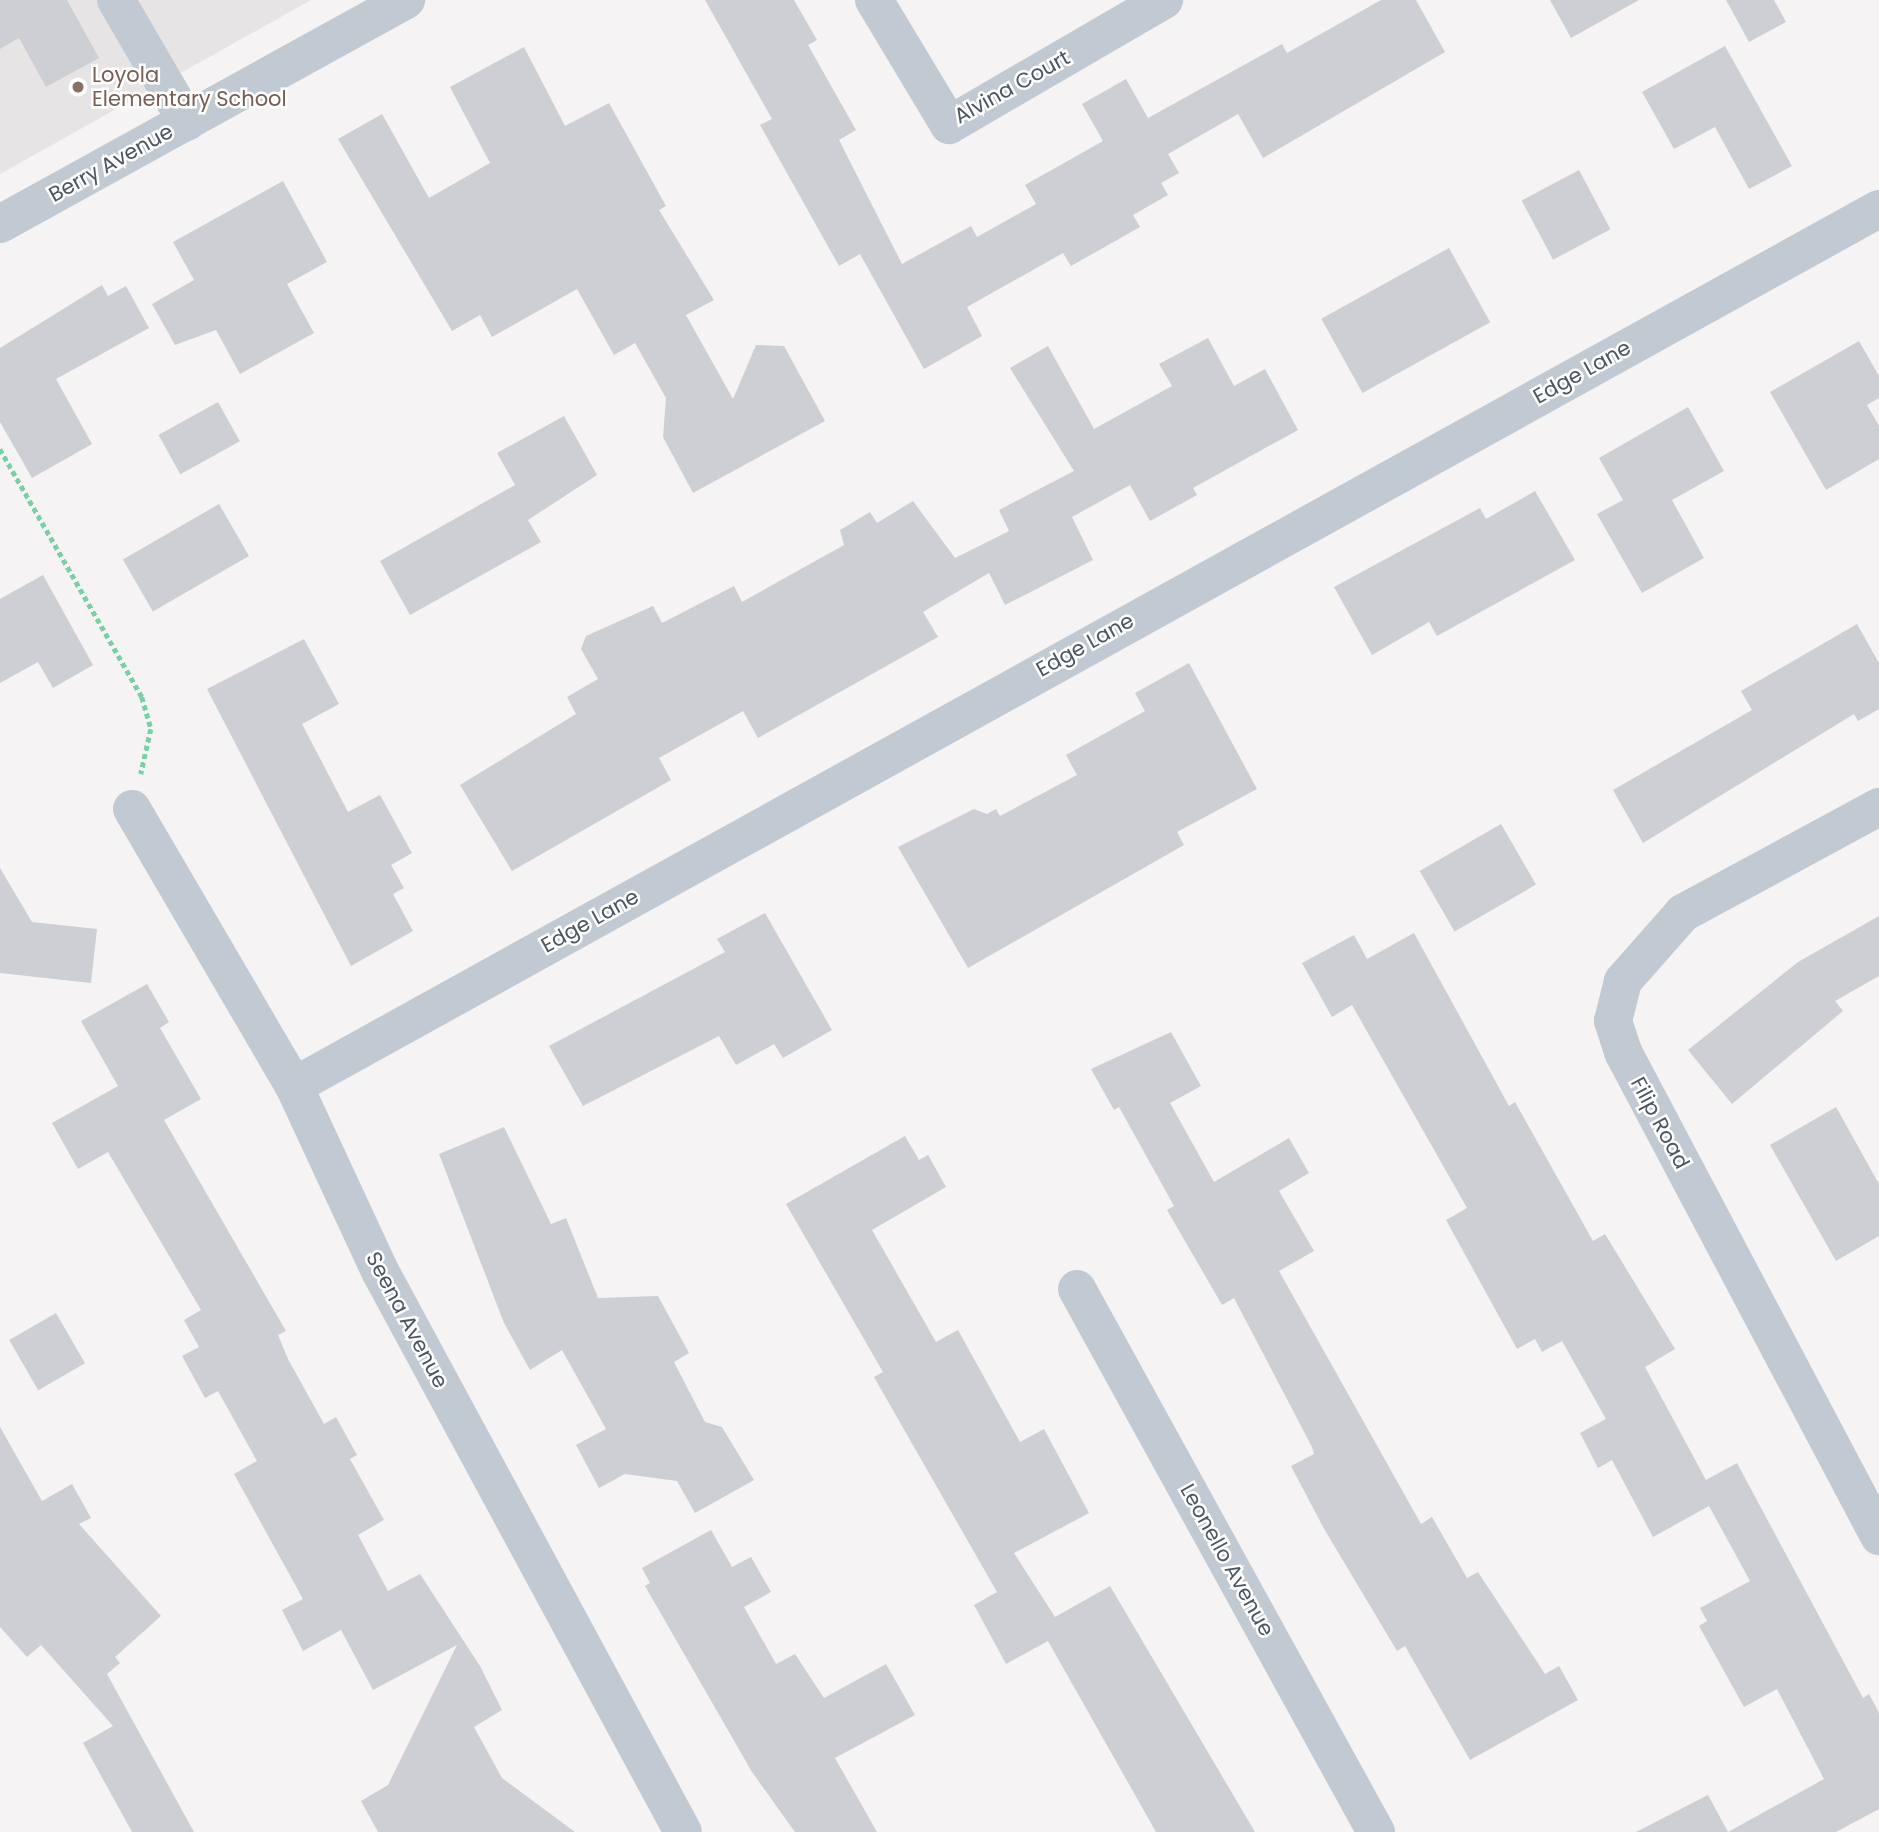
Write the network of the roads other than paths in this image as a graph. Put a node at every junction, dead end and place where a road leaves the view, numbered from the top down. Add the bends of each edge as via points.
1 (116, 0) edge
2 (406, 0) edge
3 (874, 0) edge
4 (1164, 0) edge
5 (187, 122) junction
6 (1879, 209) edge
7 (0, 225) edge
8 (1879, 807) edge
9 (132, 808) road end
10 (294, 1086) junction
11 (1077, 1289) dead end
12 (1879, 1536) edge
13 (683, 1832) edge
14 (1376, 1832) edge

1 - 5 street
2 - 5 street, Berry Avenue
3 - 4 street, Alvina Court via 949,125
5 - 7 street, Berry Avenue
6 - 10 street, Edge Lane
8 - 12 street, Filip Road via 1683,913 1623,981 1613,1021 1623,1052
9 - 10 street, Seena Avenue
10 - 13 street, Seena Avenue via 381,1273
11 - 14 street, Leonello Avenue

